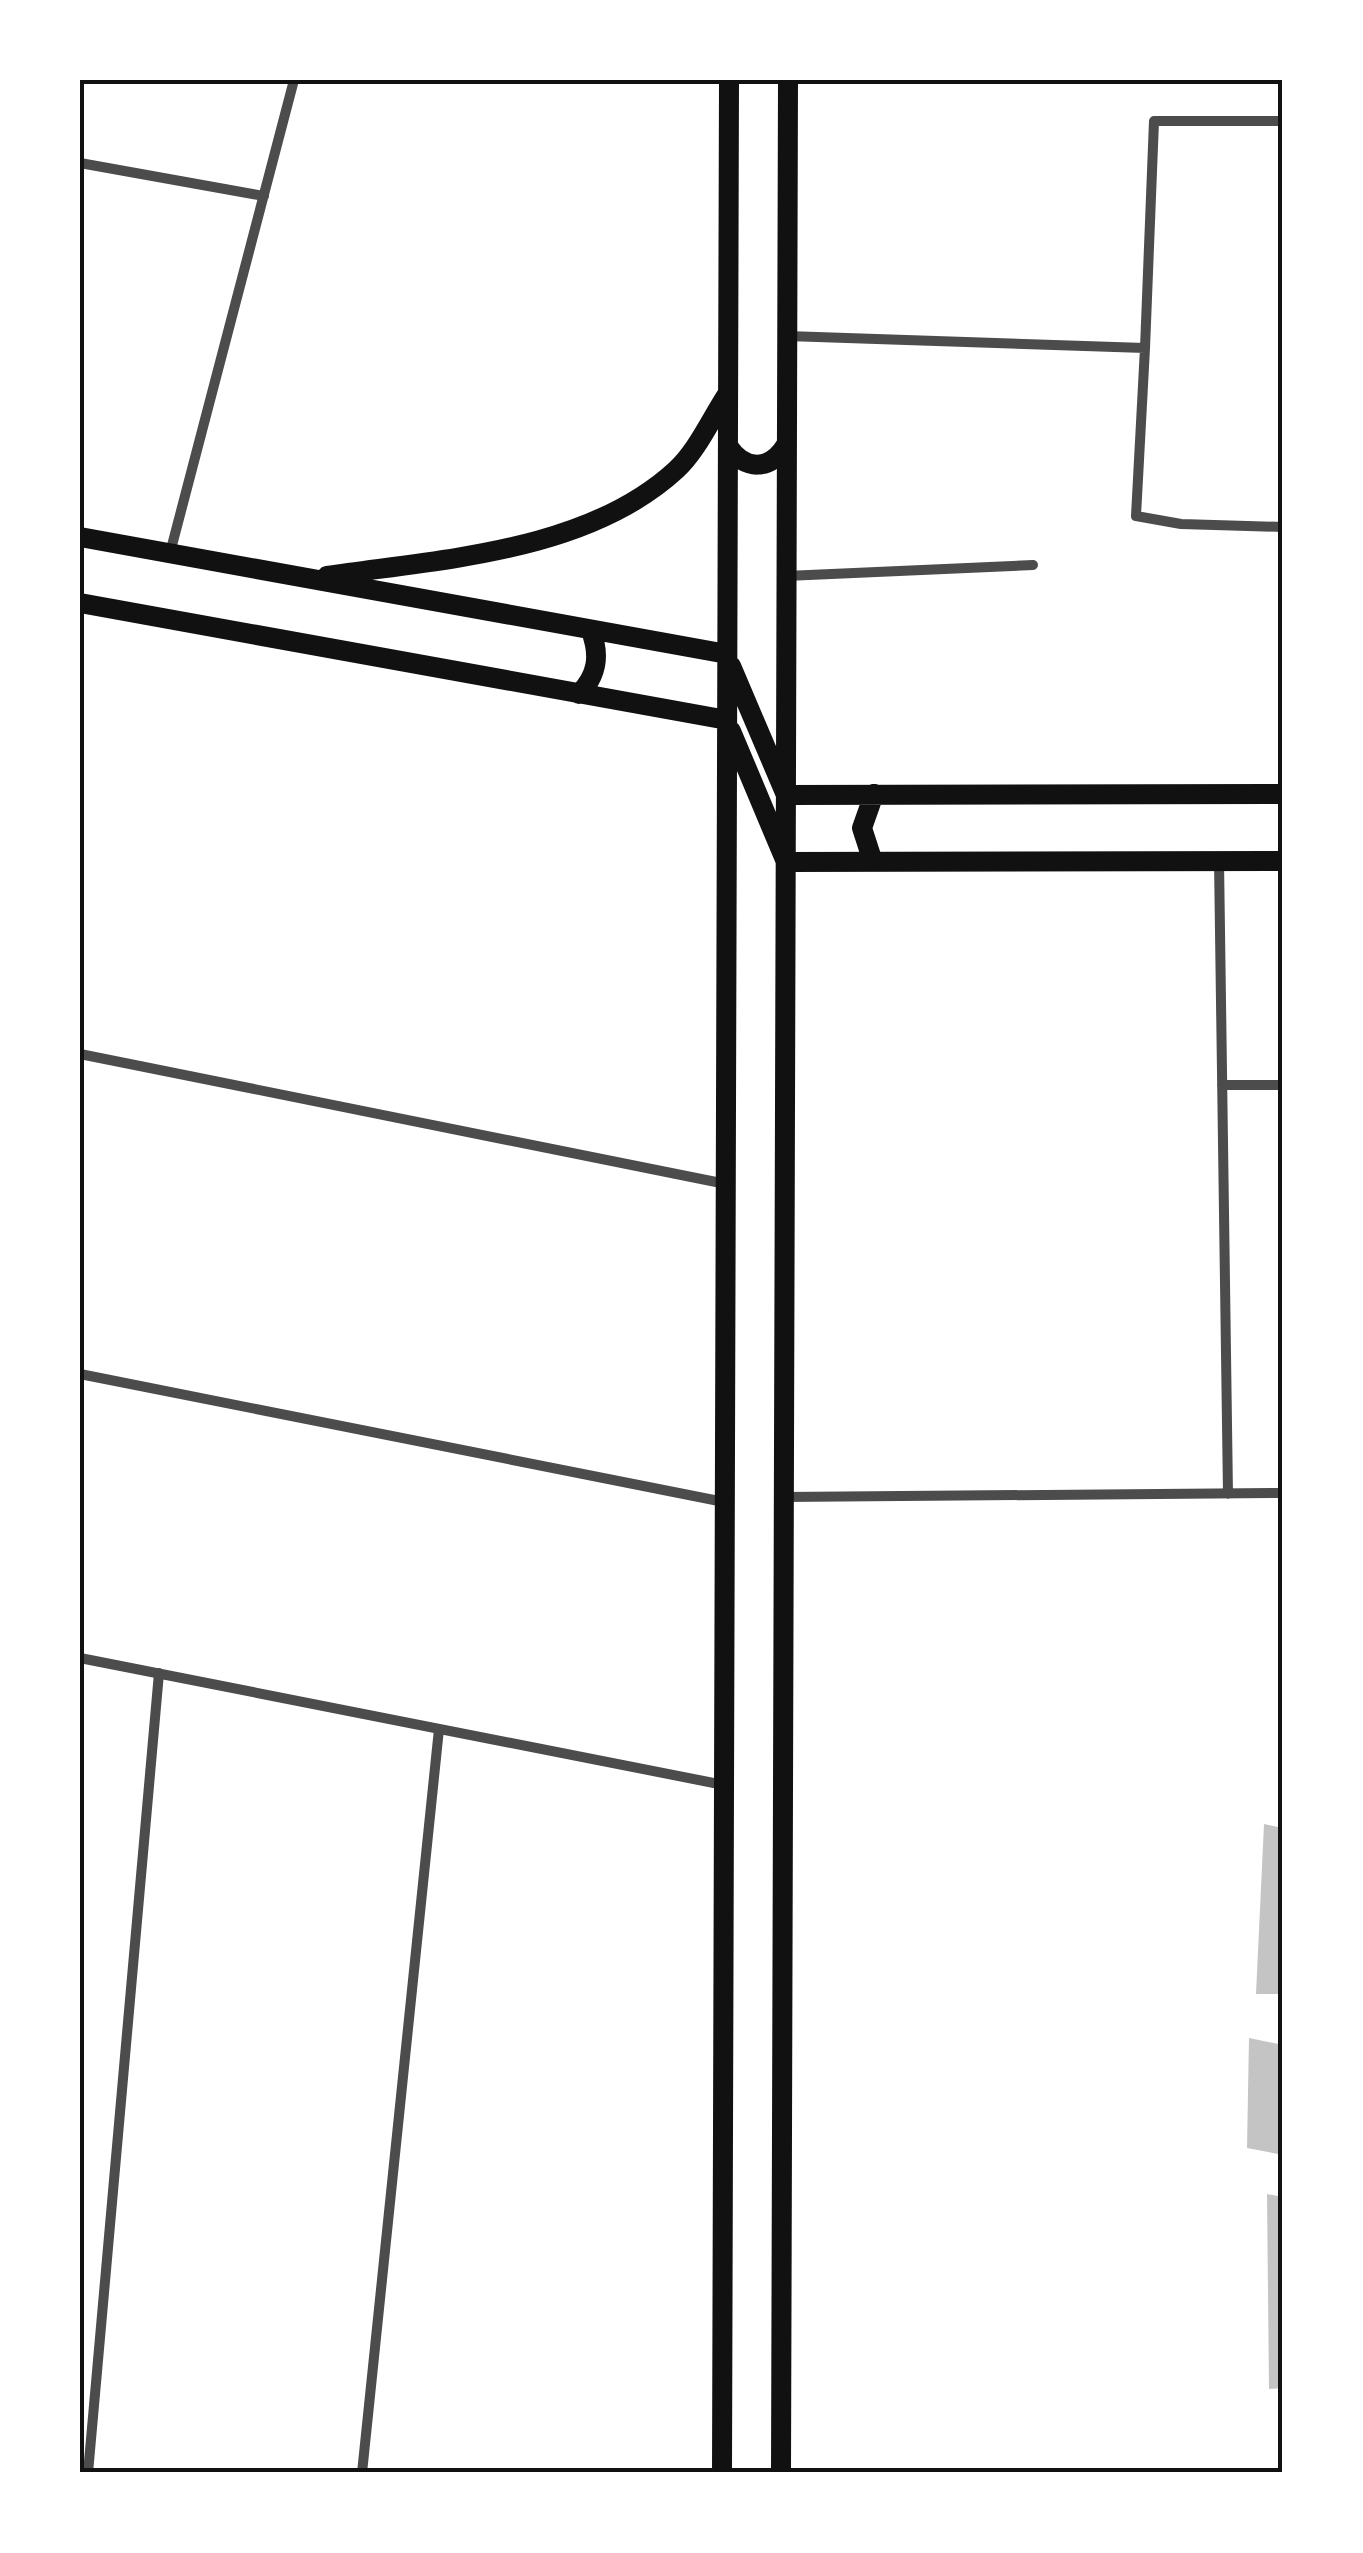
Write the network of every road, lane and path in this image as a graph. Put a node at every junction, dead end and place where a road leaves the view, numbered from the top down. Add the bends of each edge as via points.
1 (294, 80) edge
2 (729, 80) edge
3 (788, 80) edge
4 (1283, 122) edge
5 (80, 163) edge
6 (264, 196) junction
7 (787, 336) junction
8 (1145, 348) junction
9 (728, 393) junction
10 (786, 445) junction
11 (728, 446) junction
12 (1283, 527) edge
13 (80, 537) edge
14 (169, 554) junction
15 (1033, 565) dead end
16 (786, 576) junction
17 (307, 579) junction
18 (80, 603) edge
19 (591, 631) junction
20 (727, 654) junction
21 (580, 694) junction
22 (727, 720) junction
23 (874, 794) junction
24 (1283, 794) edge
25 (786, 795) junction
26 (1219, 861) junction
27 (1283, 861) edge
28 (786, 862) junction
29 (874, 862) junction
30 (80, 1054) edge
31 (1222, 1085) junction
32 (1283, 1085) edge
33 (726, 1184) junction
34 (80, 1374) edge
35 (1283, 1493) edge
36 (1228, 1494) junction
37 (784, 1497) junction
38 (725, 1502) junction
39 (80, 1658) edge
40 (159, 1673) junction
41 (439, 1729) junction
42 (724, 1784) junction
43 (88, 2473) edge
44 (362, 2473) edge
45 (722, 2473) edge
46 (781, 2473) edge

1 - 6 street
2 - 9 main road
3 - 7 main road
4 - 8 street via 1154,121
5 - 6 street
6 - 14 street
7 - 8 street
7 - 10 main road
8 - 12 street via 1136,516
9 - 11 main road
9 - 17 main road via 678,469 620,508 555,534 466,556
10 - 11 main road via 778,458 750,466
10 - 16 main road
11 - 20 main road
13 - 14 main road
14 - 17 main road
15 - 16 street
16 - 25 main road
17 - 19 main road
18 - 21 main road
19 - 20 main road
19 - 21 main road via 598,658
20 - 22 main road
20 - 25 main road
21 - 22 main road
22 - 28 main road
22 - 33 main road
23 - 24 main road
23 - 25 main road
23 - 29 main road via 862,828
25 - 28 main road
26 - 27 main road
26 - 29 main road
26 - 31 street
28 - 29 main road
28 - 37 main road
30 - 33 street
31 - 32 street
31 - 36 street
33 - 38 main road
34 - 38 street
35 - 36 street
36 - 37 street
37 - 46 main road
38 - 42 main road
39 - 40 street
40 - 41 street
40 - 43 street
41 - 42 street
41 - 44 street
42 - 45 main road

